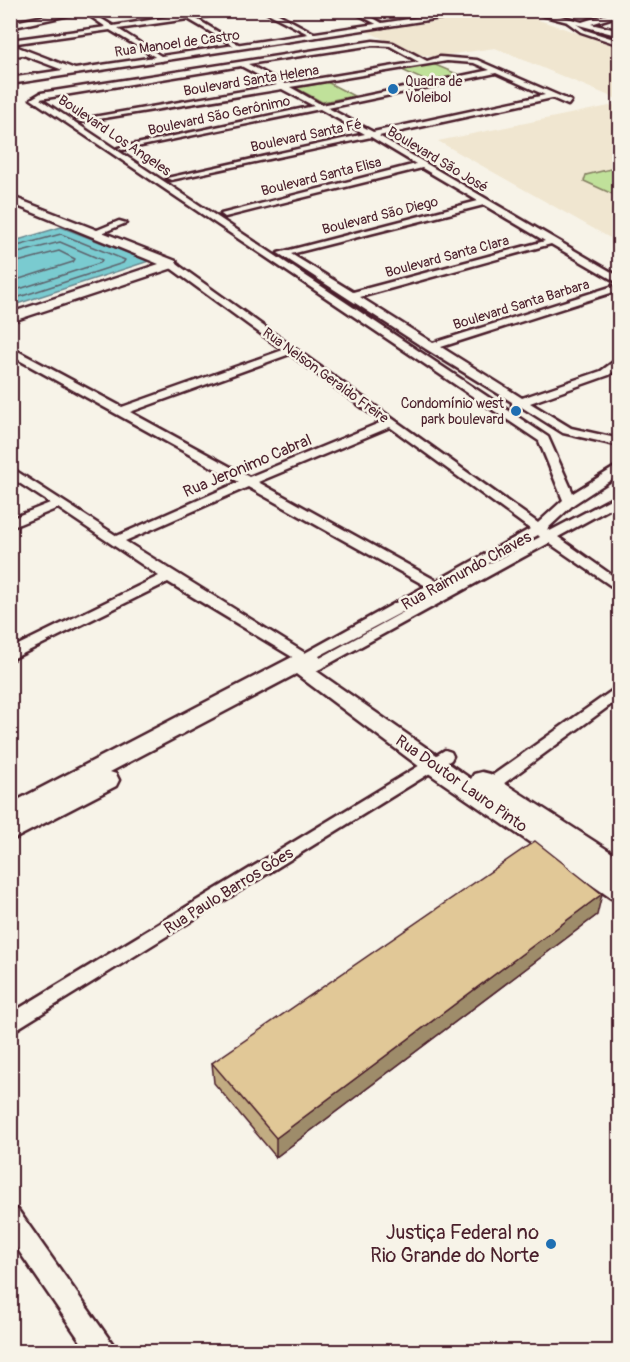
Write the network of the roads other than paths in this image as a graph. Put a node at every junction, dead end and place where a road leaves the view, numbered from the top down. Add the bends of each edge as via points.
1 (176, 10) edge
2 (242, 10) edge
3 (265, 10) edge
4 (352, 10) edge
5 (489, 10) edge
6 (81, 11) edge
7 (528, 11) edge
8 (620, 12) edge
9 (188, 17) junction
10 (569, 21) junction
11 (583, 24) junction
12 (10, 26) edge
13 (384, 26) junction
14 (114, 28) junction
15 (620, 34) edge
16 (316, 36) junction
17 (10, 42) edge
18 (620, 43) edge
19 (10, 47) edge
20 (240, 47) junction
21 (25, 53) junction
22 (411, 54) junction
23 (10, 55) edge
24 (162, 59) junction
25 (449, 59) junction
26 (241, 63) junction
27 (426, 63) junction
28 (74, 71) junction
29 (497, 71) junction
30 (10, 81) edge
31 (281, 87) junction
32 (45, 94) junction
33 (552, 96) junction
34 (568, 103) dead end
35 (57, 104) junction
36 (45, 106) junction
37 (321, 107) junction
38 (80, 120) junction
39 (372, 135) junction
40 (122, 148) junction
41 (423, 165) junction
42 (171, 178) junction
43 (187, 189) junction
44 (175, 192) junction
45 (10, 199) edge
46 (484, 202) junction
47 (208, 203) junction
48 (194, 206) junction
49 (225, 214) junction
50 (122, 223) dead end
51 (132, 226) dead end
52 (99, 236) junction
53 (550, 242) junction
54 (283, 253) junction
55 (171, 264) junction
56 (303, 265) junction
57 (292, 270) junction
58 (620, 281) edge
59 (329, 282) junction
60 (315, 286) junction
61 (620, 287) edge
62 (351, 296) junction
63 (10, 318) edge
64 (430, 347) junction
65 (10, 350) edge
66 (292, 350) junction
67 (620, 360) edge
68 (520, 403) junction
69 (501, 409) junction
70 (119, 412) junction
71 (392, 422) junction
72 (567, 431) junction
73 (544, 439) junction
74 (620, 443) edge
75 (620, 468) edge
76 (10, 471) edge
77 (248, 482) junction
78 (620, 498) edge
79 (570, 501) junction
80 (58, 504) junction
81 (10, 524) edge
82 (538, 530) junction
83 (550, 538) junction
84 (115, 541) junction
85 (169, 576) junction
86 (620, 588) edge
87 (444, 590) junction
88 (10, 655) edge
89 (305, 666) junction
90 (620, 690) edge
91 (438, 760) junction
92 (484, 790) junction
93 (522, 815) junction
94 (14, 818) edge
95 (620, 870) edge
96 (620, 891) edge
97 (10, 1025) edge
98 (10, 1218) edge
99 (103, 1352) edge

1 - 9 street
2 - 9 street
3 - 16 street
4 - 13 street
5 - 13 main road, Rua Manoel de Castro
6 - 12 main road
6 - 14 street
7 - 10 main road
8 - 11 main road
9 - 14 street
9 - 20 street
10 - 11 main road
10 - 18 street via 583,31
11 - 15 main road
13 - 16 main road, Rua Manoel de Castro
14 - 17 street
14 - 24 street
16 - 20 main road, Rua Manoel de Castro
19 - 21 main road
20 - 24 main road, Rua Manoel de Castro
21 - 23 street
21 - 28 main road
22 - 25 street, Boulevard Santa Helena
22 - 26 street, Boulevard Santa Helena via 391,44 376,43
22 - 27 street, Boulevard Santa Helena
24 - 28 main road, Rua Manoel de Castro
25 - 27 street, Boulevard Santa Helena
25 - 29 street via 475,61
26 - 31 street, Boulevard São José
26 - 32 street, Boulevard Santa Helena
27 - 31 street, Boulevard Santa Helena
28 - 30 main road, Rua Manoel de Castro
29 - 33 street
29 - 37 street, Boulevard Santa Fé
31 - 37 street, Boulevard São José
31 - 38 street, Boulevard Santa Helena
32 - 35 street, Boulevard Los Angeles
32 - 36 street, Boulevard Los Angeles via 35,99
33 - 34 street
33 - 39 street, Boulevard Santa Fé
35 - 36 street
35 - 38 street, Boulevard Los Angeles
36 - 44 street, Boulevard Los Angeles
37 - 39 street, Boulevard São José
37 - 40 street, Boulevard São Gerônimo
38 - 40 street, Boulevard Los Angeles
39 - 41 street, Boulevard São José
39 - 42 street, Boulevard Santa Fé
40 - 42 street, Boulevard Los Angeles
41 - 46 street, Boulevard São José
41 - 49 street, Boulevard Santa Elisa
42 - 43 street, Boulevard Los Angeles
43 - 44 street
43 - 47 street, Boulevard Los Angeles
44 - 48 street, Boulevard Los Angeles
45 - 52 main road, Rua Nelson Geraldo Freire
46 - 53 street, Boulevard São José
46 - 54 street, Boulevard São Diego
47 - 48 street
47 - 49 street, Boulevard Los Angeles
48 - 57 street, Boulevard Los Angeles
49 - 54 street, Boulevard Los Angeles
50 - 52 street
51 - 52 street
52 - 55 main road, Rua Nelson Geraldo Freire
53 - 58 street, Boulevard São José
53 - 62 street, Boulevard Santa Clara
54 - 56 street, Boulevard Los Angeles
55 - 63 main road
55 - 66 street, Rua Nelson Geraldo Freire
56 - 57 street via 303,270
56 - 59 street, Boulevard Los Angeles
57 - 60 street, Boulevard Los Angeles
59 - 60 street via 316,281
59 - 62 street, Boulevard Los Angeles
60 - 69 street, Boulevard Los Angeles
61 - 64 street, Boulevard Santa Barbara
62 - 64 street, Boulevard Los Angeles
64 - 68 street, Boulevard Los Angeles
65 - 70 street
66 - 70 street
66 - 71 street, Rua Nelson Geraldo Freire
67 - 68 street via 605,373
68 - 69 street
68 - 72 street, Boulevard Los Angeles
69 - 73 street, Boulevard Los Angeles
70 - 77 street
71 - 77 street, Rua Jeronimo Cabral
71 - 82 street, Rua Nelson Geraldo Freire
72 - 73 street
72 - 74 street, Boulevard Los Angeles
73 - 79 street
75 - 79 street, Rua Raimundo Chaves
76 - 80 street, Rua Doutor Lauro Pinto
77 - 84 street, Rua Jeronimo Cabral
77 - 87 street
78 - 83 street, Rua Raimundo Chaves
79 - 82 street, Rua Raimundo Chaves
80 - 81 street
80 - 84 street, Rua Doutor Lauro Pinto
82 - 83 street, Rua Nelson Geraldo Freire
82 - 87 street, Rua Raimundo Chaves
83 - 86 street, Rua Nelson Geraldo Freire
83 - 87 street, Rua Raimundo Chaves
84 - 85 street, Rua Doutor Lauro Pinto
85 - 88 street
85 - 89 street, Rua Doutor Lauro Pinto
87 - 89 street, Rua Raimundo Chaves
89 - 91 main road, Rua Doutor Lauro Pinto
89 - 94 main road, Rua Raimundo Chaves
90 - 92 street
91 - 92 main road, Rua Doutor Lauro Pinto
91 - 97 street, Rua Paulo Barros Góes
92 - 93 main road, Rua Doutor Lauro Pinto
93 - 95 main road, Rua Doutor Lauro Pinto
93 - 96 main road, Rua Doutor Lauro Pinto
98 - 99 street

